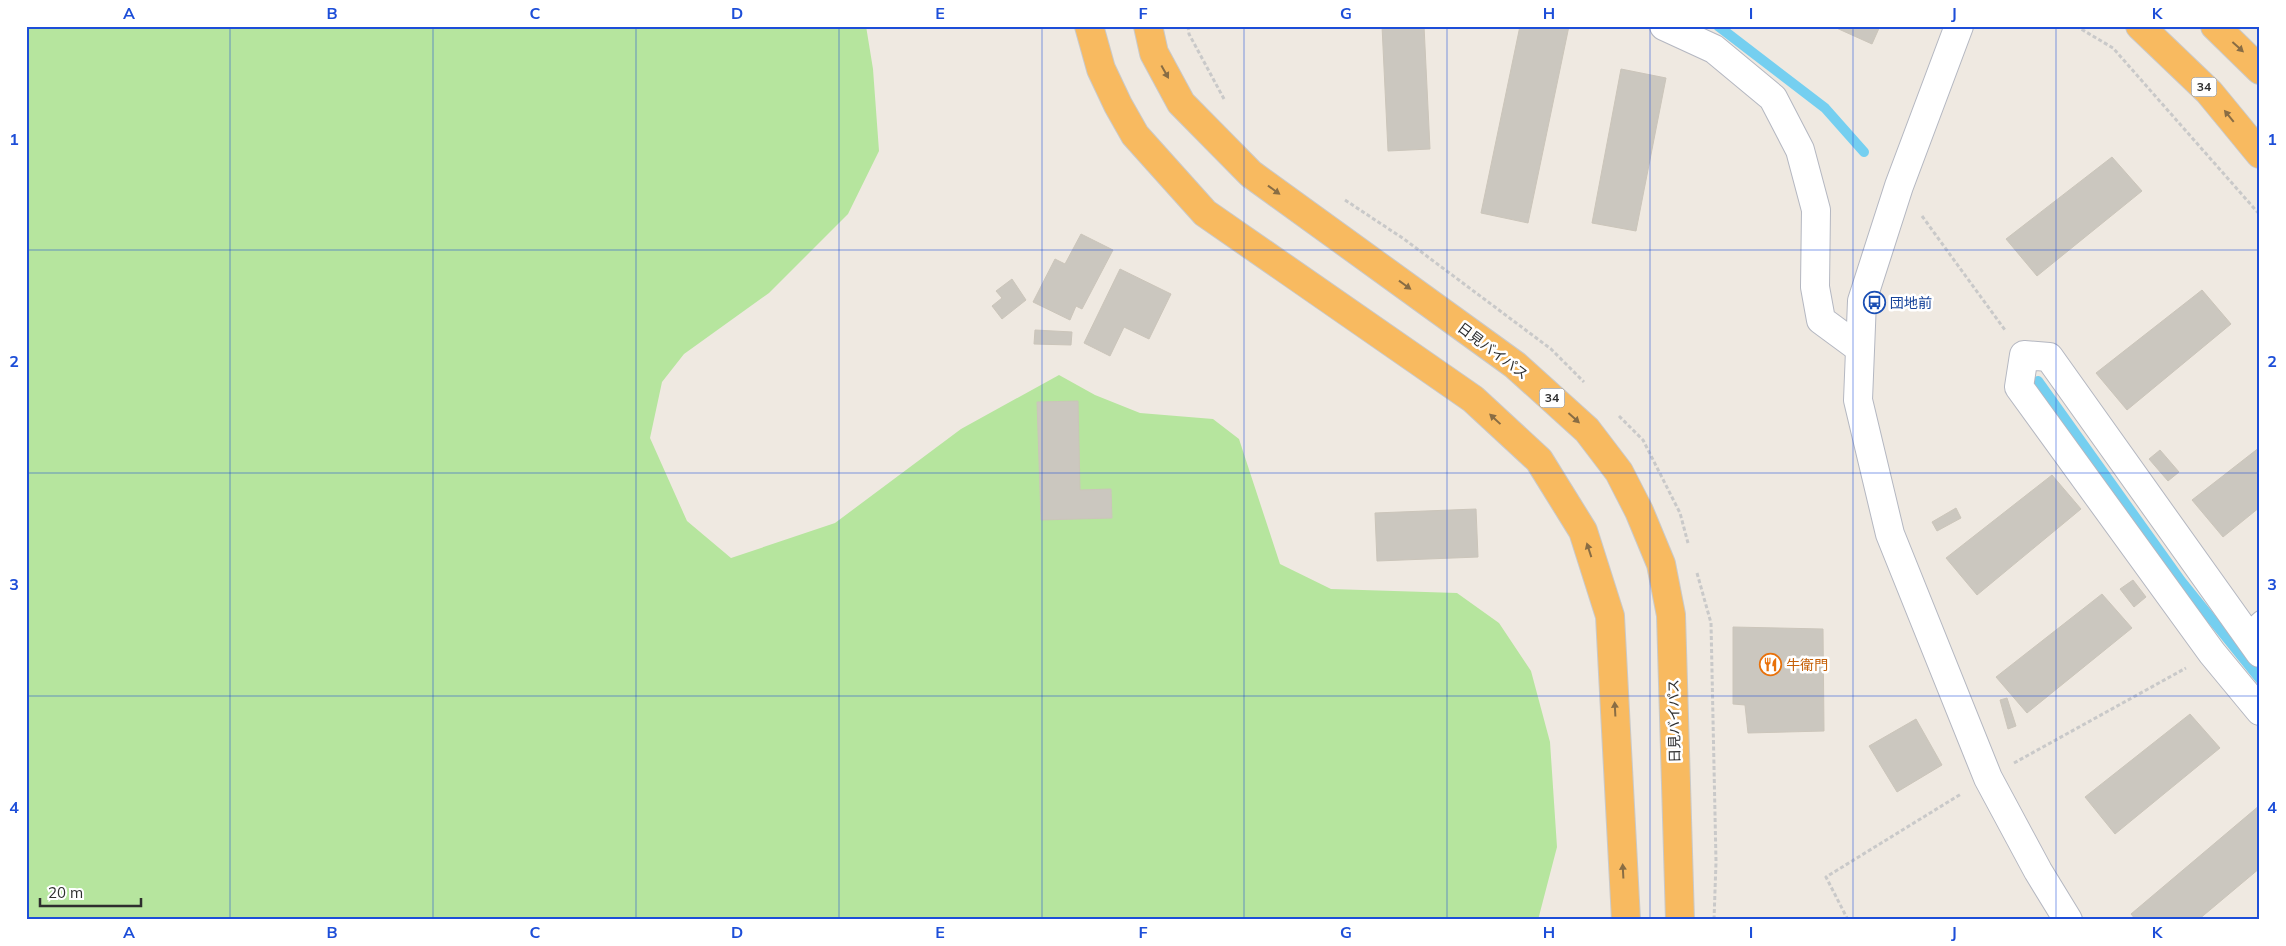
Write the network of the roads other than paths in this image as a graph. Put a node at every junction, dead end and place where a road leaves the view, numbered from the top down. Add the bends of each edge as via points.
1 (1089, 26) edge
2 (1148, 26) edge
3 (1664, 26) edge
4 (1959, 26) edge
5 (2140, 26) edge
6 (2215, 26) edge
7 (2260, 70) edge
8 (2260, 154) edge
9 (1860, 348) junction
10 (2251, 635) edge
11 (2214, 652) junction
12 (2260, 711) edge
13 (1626, 920) edge
14 (1680, 920) edge
15 (2068, 920) edge

13 -> 1 highway via 1610,616 1583,531 1539,460 1473,398 1205,212 1135,135 1101,69
2 -> 14 highway, 日見バイパス / 34 via 1154,53 1182,103 1251,174 1516,365 1588,430 1619,472 1661,564 1671,615
3 - 9 street via 1714,49 1773,98 1800,150 1816,210 1815,287 1821,320
4 - 9 street via 1899,186 1862,301
8 -> 5 highway, 34 via 2209,92
6 -> 7 highway
9 - 15 street via 1858,400 1890,534 1988,778
10 - 11 street
10 - 11 street via 2048,357 2024,355 2019,387
11 - 12 street

